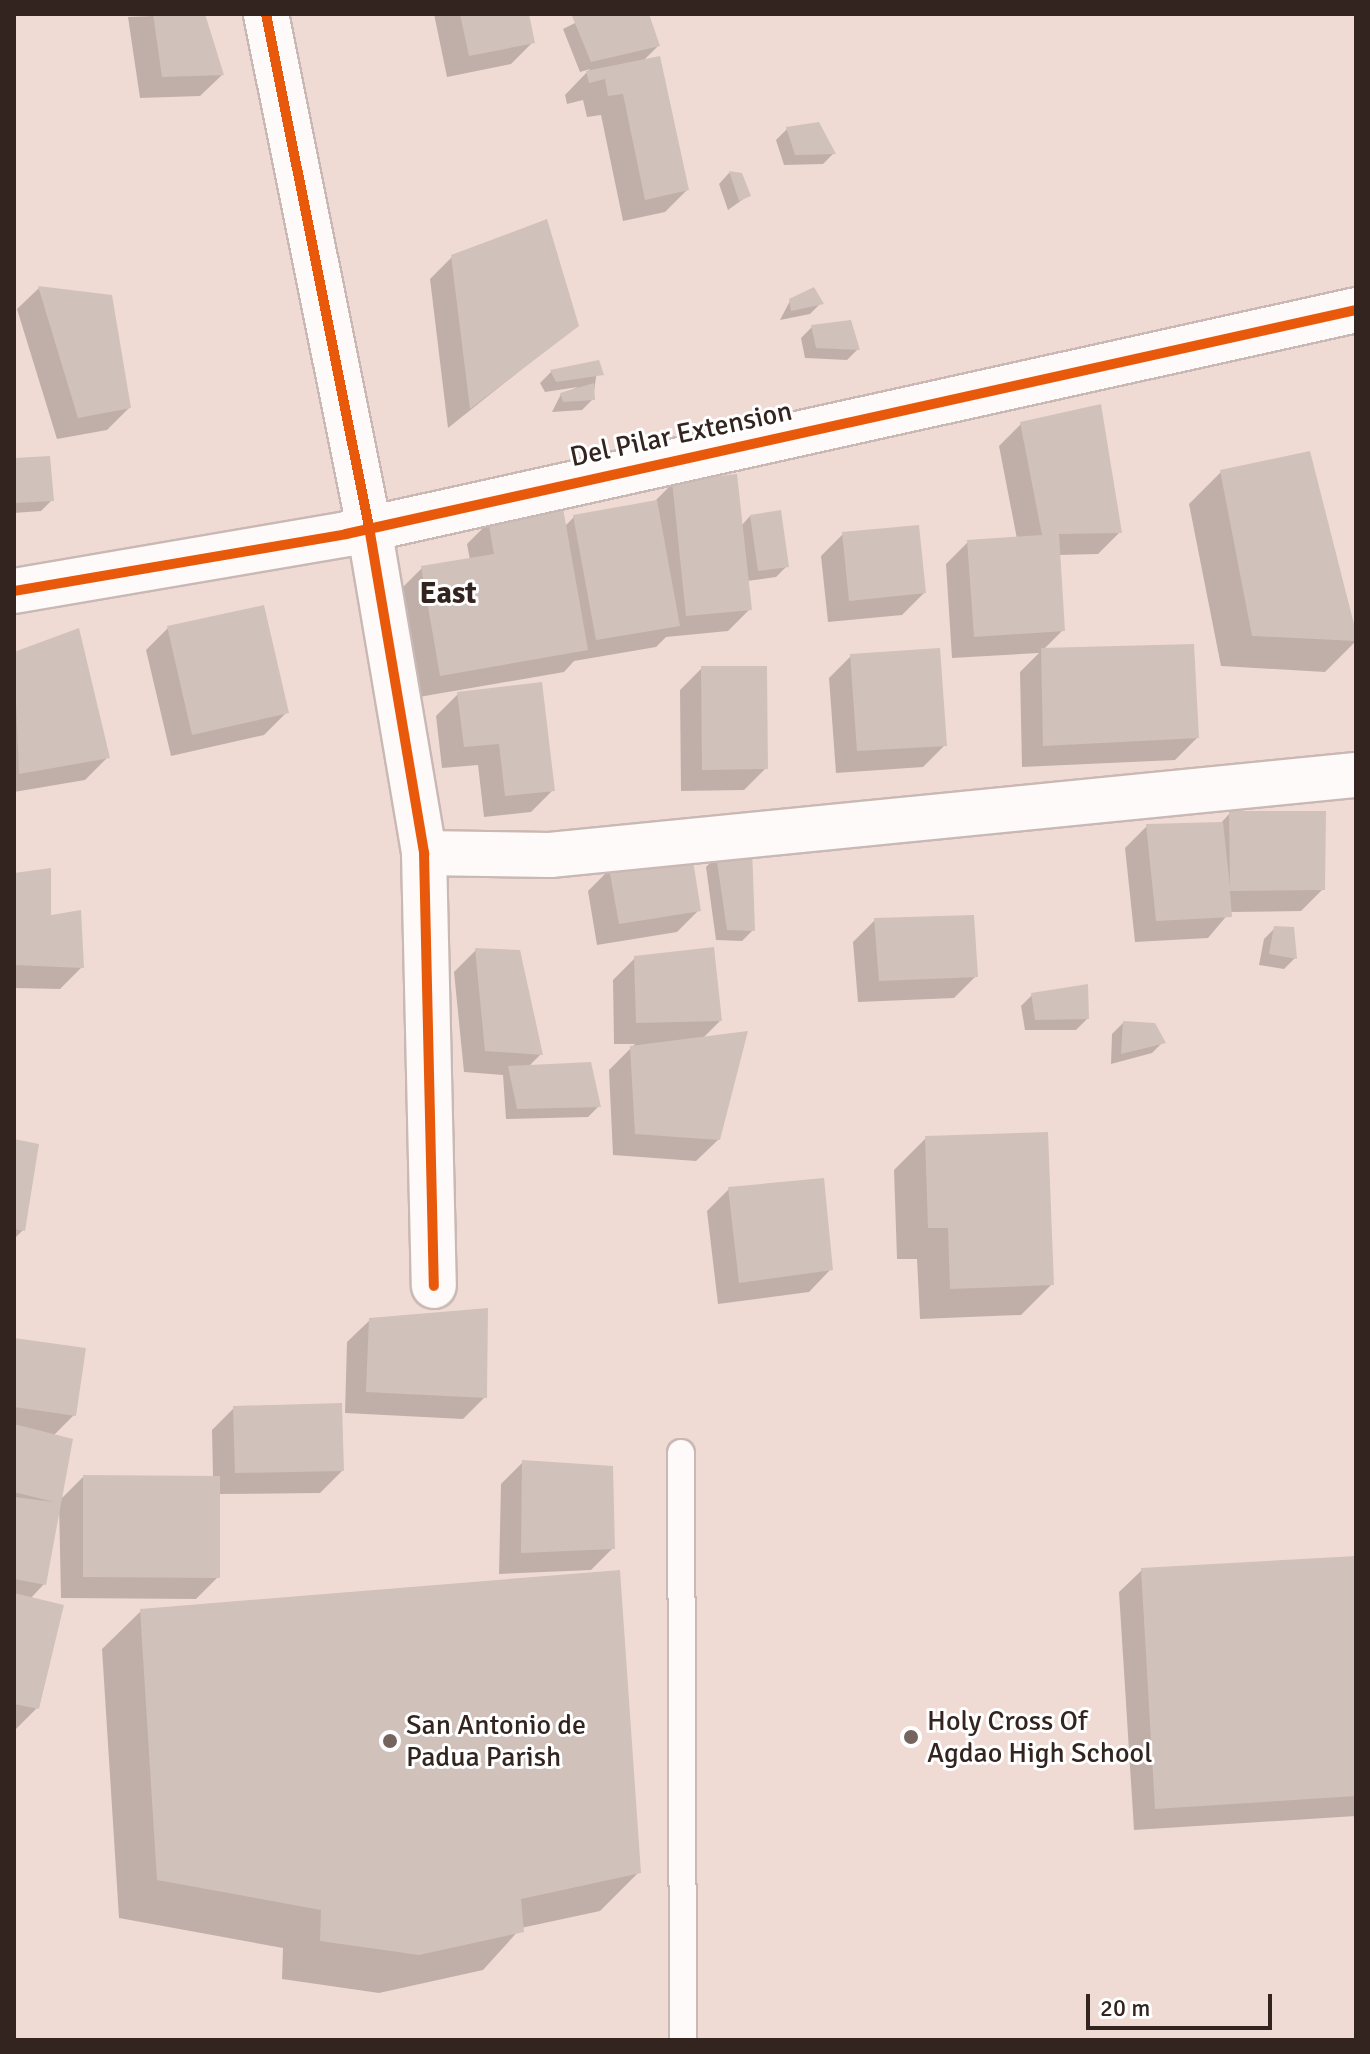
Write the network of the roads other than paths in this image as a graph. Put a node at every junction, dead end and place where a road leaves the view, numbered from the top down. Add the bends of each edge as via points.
1 (266, 14) edge
2 (1356, 310) edge
3 (369, 527) junction
4 (14, 591) edge
5 (1356, 775) edge
6 (424, 853) junction
7 (434, 1286) dead end
8 (681, 1453) dead end
9 (683, 2040) edge

1 - 3 street
2 - 3 street, Del Pilar Extension
3 - 4 street, Del Pilar Extension
3 - 6 street
5 - 6 street via 550,855
6 - 7 street
8 - 9 lane

